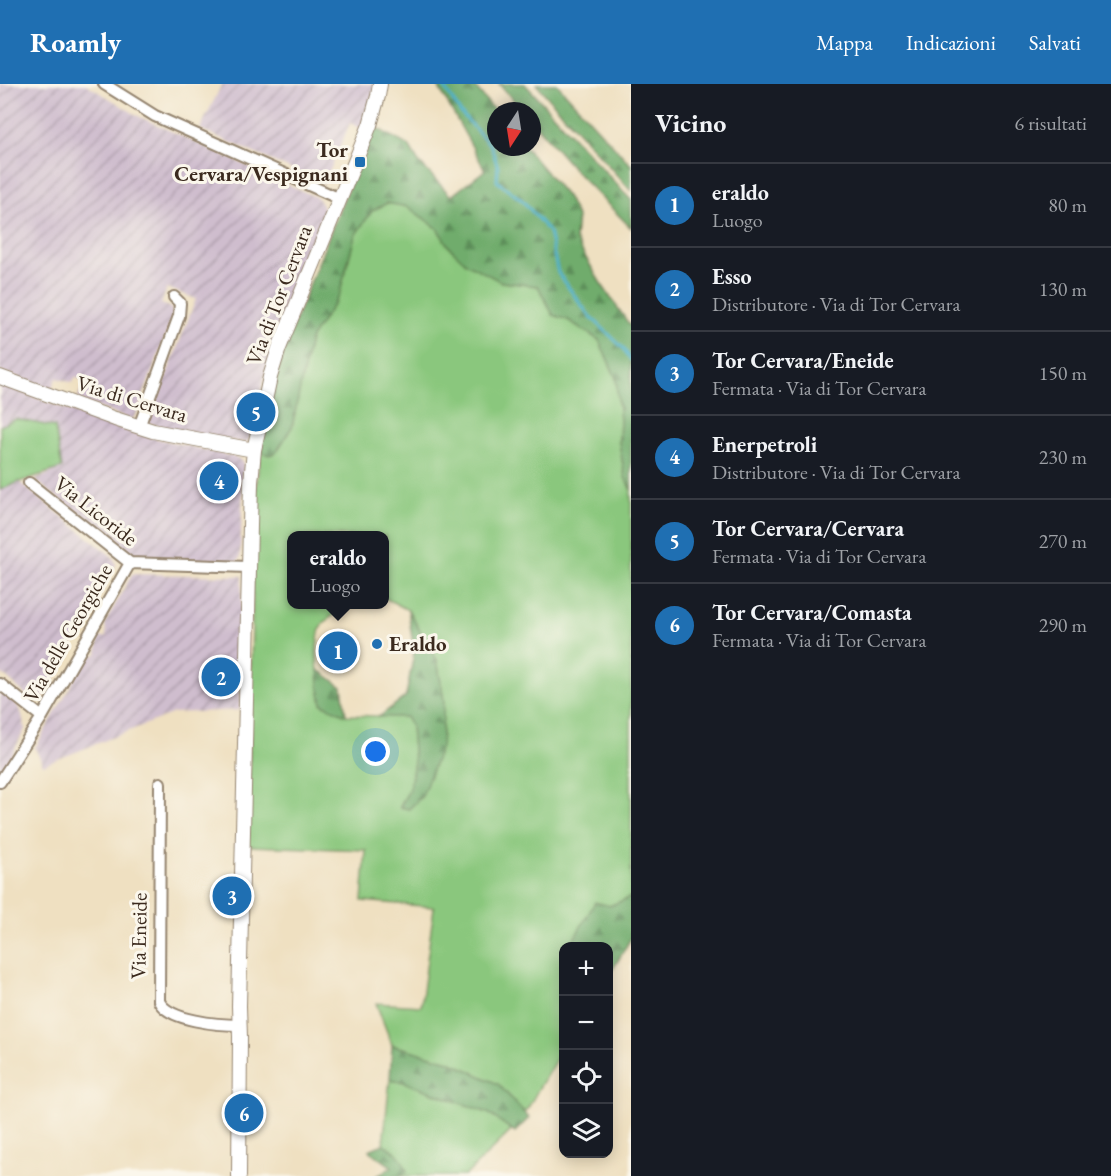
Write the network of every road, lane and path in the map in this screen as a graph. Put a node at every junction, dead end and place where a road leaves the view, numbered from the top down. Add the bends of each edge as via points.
1 (104, 84) edge
2 (380, 84) edge
3 (340, 199) junction
4 (174, 297) dead end
5 (0, 377) edge
6 (139, 427) junction
7 (254, 450) junction
8 (29, 483) dead end
9 (130, 563) junction
10 (248, 567) junction
11 (0, 684) edge
12 (42, 717) junction
13 (0, 782) edge
14 (160, 783) dead end
15 (240, 1025) junction
16 (239, 1176) edge

1 - 3 street via 155,116
2 - 3 street, Via di Tor Cervara via 370,125
3 - 7 street, Via di Tor Cervara via 279,348
4 - 6 street via 180,303 179,316
5 - 6 street, Via di Cervara
6 - 7 street, Via di Cervara
7 - 10 street, Via di Tor Cervara
8 - 9 street, Via Licoride
9 - 10 street, Via Licoride
9 - 12 street, Via delle Georgiche
10 - 15 street, Via di Tor Cervara
11 - 12 street
12 - 13 street, Via delle Georgiche
14 - 15 street, Via Eneide via 159,1001 175,1015
15 - 16 street, Via di Tor Cervara

